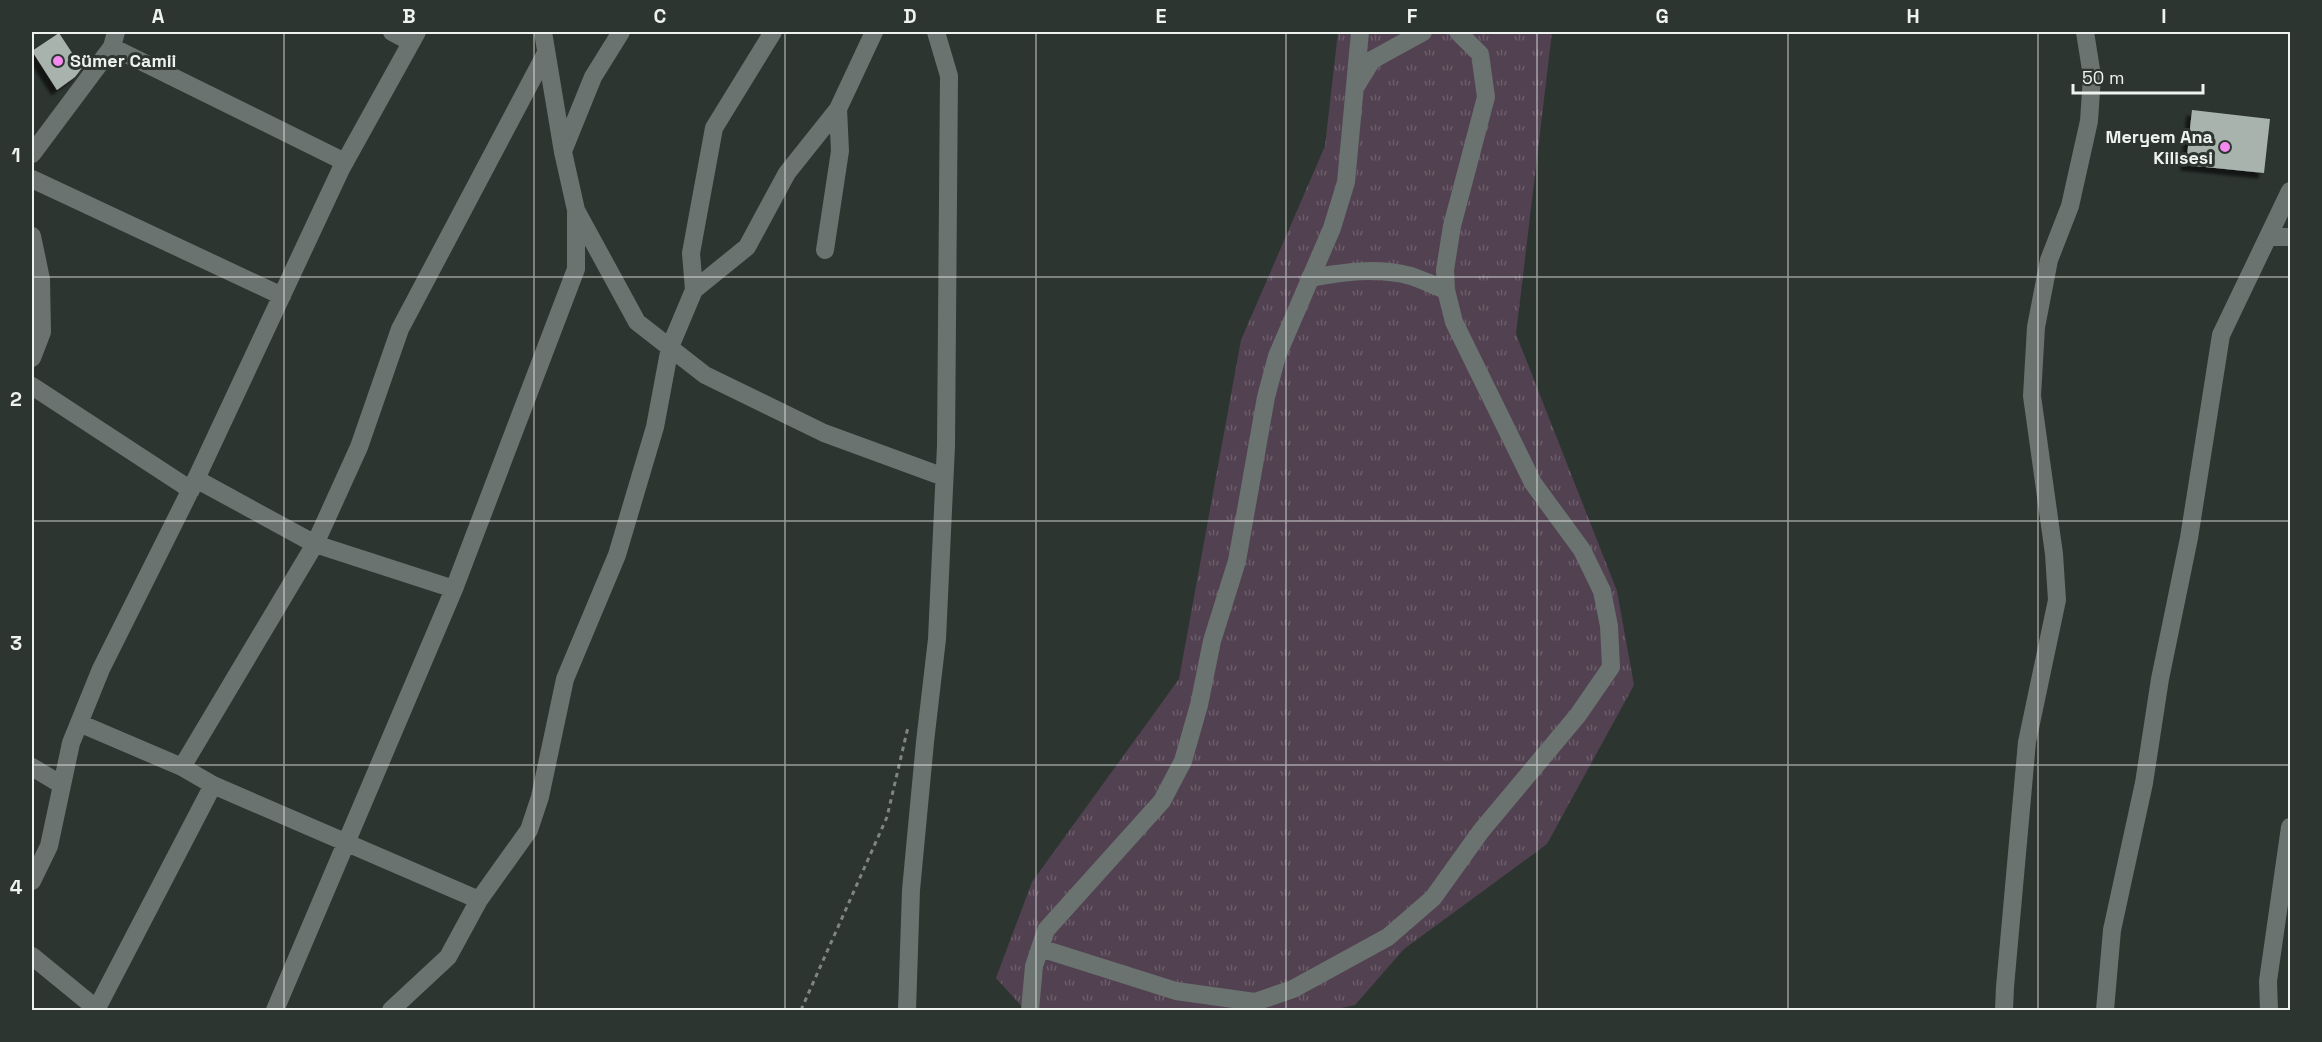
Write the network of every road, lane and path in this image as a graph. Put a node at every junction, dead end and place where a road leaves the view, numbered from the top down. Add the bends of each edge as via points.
1 (392, 32) edge
2 (543, 32) edge
3 (621, 32) edge
4 (773, 32) edge
5 (874, 32) edge
6 (936, 32) edge
7 (1360, 32) edge
8 (1424, 32) edge
9 (1458, 32) edge
10 (2085, 32) edge
11 (414, 37) edge
12 (114, 39) edge
13 (546, 53) junction
14 (1354, 90) junction
15 (838, 109) junction
16 (563, 152) junction
17 (32, 154) edge
18 (345, 162) junction
19 (32, 180) edge
20 (2290, 191) edge
21 (576, 210) junction
22 (32, 236) edge
23 (2268, 237) junction
24 (2290, 237) edge
25 (825, 250) dead end
26 (1310, 278) junction
27 (694, 290) junction
28 (1446, 290) junction
29 (282, 296) junction
30 (670, 346) junction
31 (32, 358) edge
32 (32, 386) edge
33 (944, 477) junction
34 (194, 484) junction
35 (315, 544) junction
36 (454, 589) junction
37 (79, 723) junction
38 (908, 727) dead end
39 (32, 767) edge
40 (182, 767) junction
41 (62, 785) junction
42 (213, 785) junction
43 (2290, 826) edge
44 (347, 843) junction
45 (32, 881) edge
46 (480, 900) junction
47 (1040, 948) junction
48 (32, 956) edge
49 (97, 1010) edge
50 (275, 1011) edge
51 (391, 1011) edge
52 (801, 1011) edge
53 (907, 1011) edge
54 (1030, 1011) edge
55 (2004, 1011) edge
56 (2105, 1011) edge
57 (2269, 1011) edge

1 - 11 street
2 - 13 street
3 - 16 street via 593,77
4 - 27 street via 714,128 691,253
5 - 15 street
6 - 33 street via 949,76
7 - 14 street
8 - 14 street via 1372,60
9 - 28 street via 1480,54 1486,97 1452,226
10 - 55 street via 2092,76 2089,121 2070,206 2049,260 2036,327 2032,396 2057,600 2027,742
11 - 18 street
12 - 17 street
12 - 18 street
13 - 16 street
13 - 35 street via 400,328 359,447
14 - 26 street via 1346,182 1332,228
15 - 25 street via 840,151
15 - 27 street via 787,173 747,247
16 - 21 street
18 - 29 street
19 - 29 street
20 - 23 street
21 - 30 street via 637,322
21 - 36 street via 576,269
22 - 31 street via 41,279 42,332
23 - 24 street
23 - 56 street via 2221,335 2145,783 2112,930
26 - 28 street via 1378,271 1412,277
26 - 47 street via 1276,356 1237,561 1212,641 1183,761 1162,801 1046,930
27 - 30 street
28 - 47 street via 1454,322 1533,483 1582,550 1602,591 1611,667 1578,715 1481,831 1433,898 1388,937 1293,989 1255,1002 1176,991
29 - 34 street
30 - 33 street via 705,375 824,433
30 - 46 street via 655,427 617,555 565,680 529,830
32 - 34 street
33 - 53 street via 937,639 911,890
34 - 35 street
34 - 37 street via 101,669
35 - 36 street
35 - 40 street
36 - 44 street
37 - 40 street
37 - 41 street
38 - 52 path via 887,817
39 - 41 street
40 - 42 street
41 - 45 street via 49,846
42 - 44 street
42 - 49 street
43 - 57 street via 2268,981
44 - 46 street
44 - 50 street
46 - 51 street via 448,957
47 - 54 street via 1034,966
48 - 49 street

